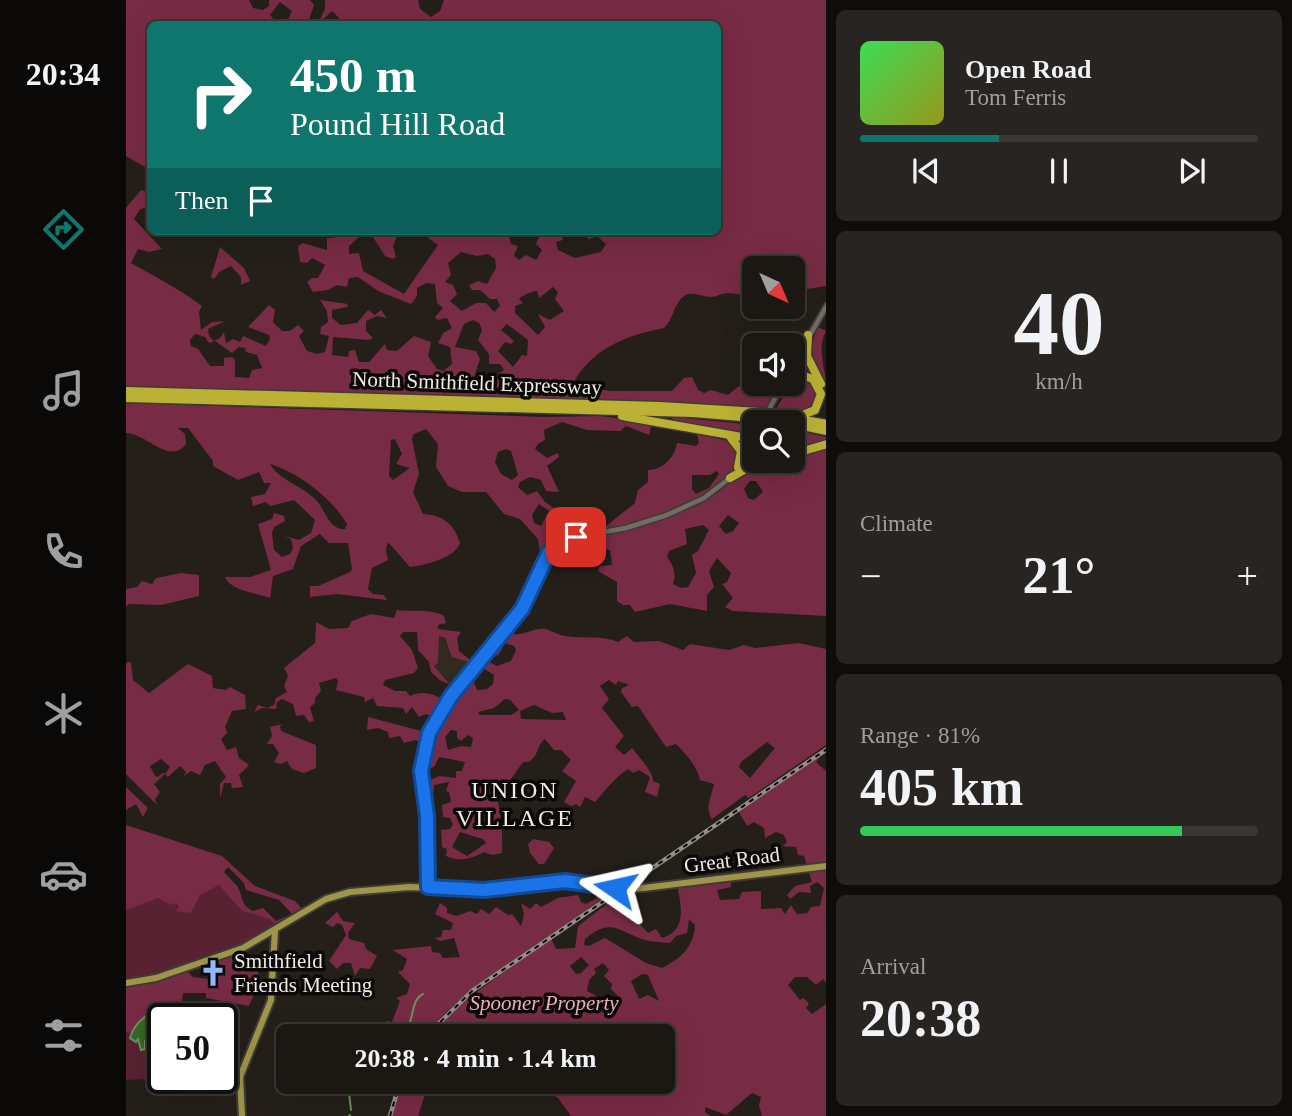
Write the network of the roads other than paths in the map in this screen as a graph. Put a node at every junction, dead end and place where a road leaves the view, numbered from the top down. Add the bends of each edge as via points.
1 (826, 307) edge
2 (808, 335) junction
3 (805, 343) edge
4 (809, 362) junction
5 (805, 364) edge
6 (805, 375) edge
7 (826, 390) edge
8 (126, 391) edge
9 (126, 398) edge
10 (603, 411) junction
11 (742, 415) edge
12 (805, 416) edge
13 (742, 417) edge
14 (805, 422) edge
15 (805, 424) edge
16 (826, 424) edge
17 (826, 431) edge
18 (729, 436) junction
19 (742, 437) edge
20 (826, 444) edge
21 (805, 450) edge
22 (742, 461) edge
23 (738, 467) junction
24 (742, 471) edge
25 (730, 478) junction
26 (826, 867) edge
27 (428, 887) junction
28 (275, 930) junction
29 (126, 984) edge
30 (242, 1116) edge

1 - 2 street
2 - 3 street
2 - 4 highway
4 - 5 highway
4 - 7 highway
6 - 12 highway via 817,383 821,399
8 - 11 highway, North Smithfield Expressway via 666,406
9 - 10 highway, North Smithfield Expressway
10 - 13 highway, North Smithfield Expressway
10 - 18 highway
14 - 16 highway, North Smithfield Expressway
15 - 17 highway, North Smithfield Expressway
18 - 19 highway
18 - 23 highway via 741,451
20 - 21 highway
22 - 23 street
23 - 25 street
24 - 25 highway
25 - 27 street via 716,492 667,515 576,537 549,552 522,609 451,696 429,733 421,771
26 - 27 main road, Great Road, bridge via 626,890 565,881 476,890
27 - 28 main road, Great Road via 337,895
28 - 29 main road, Great Road via 221,956
28 - 30 main road via 271,1000 240,1077

